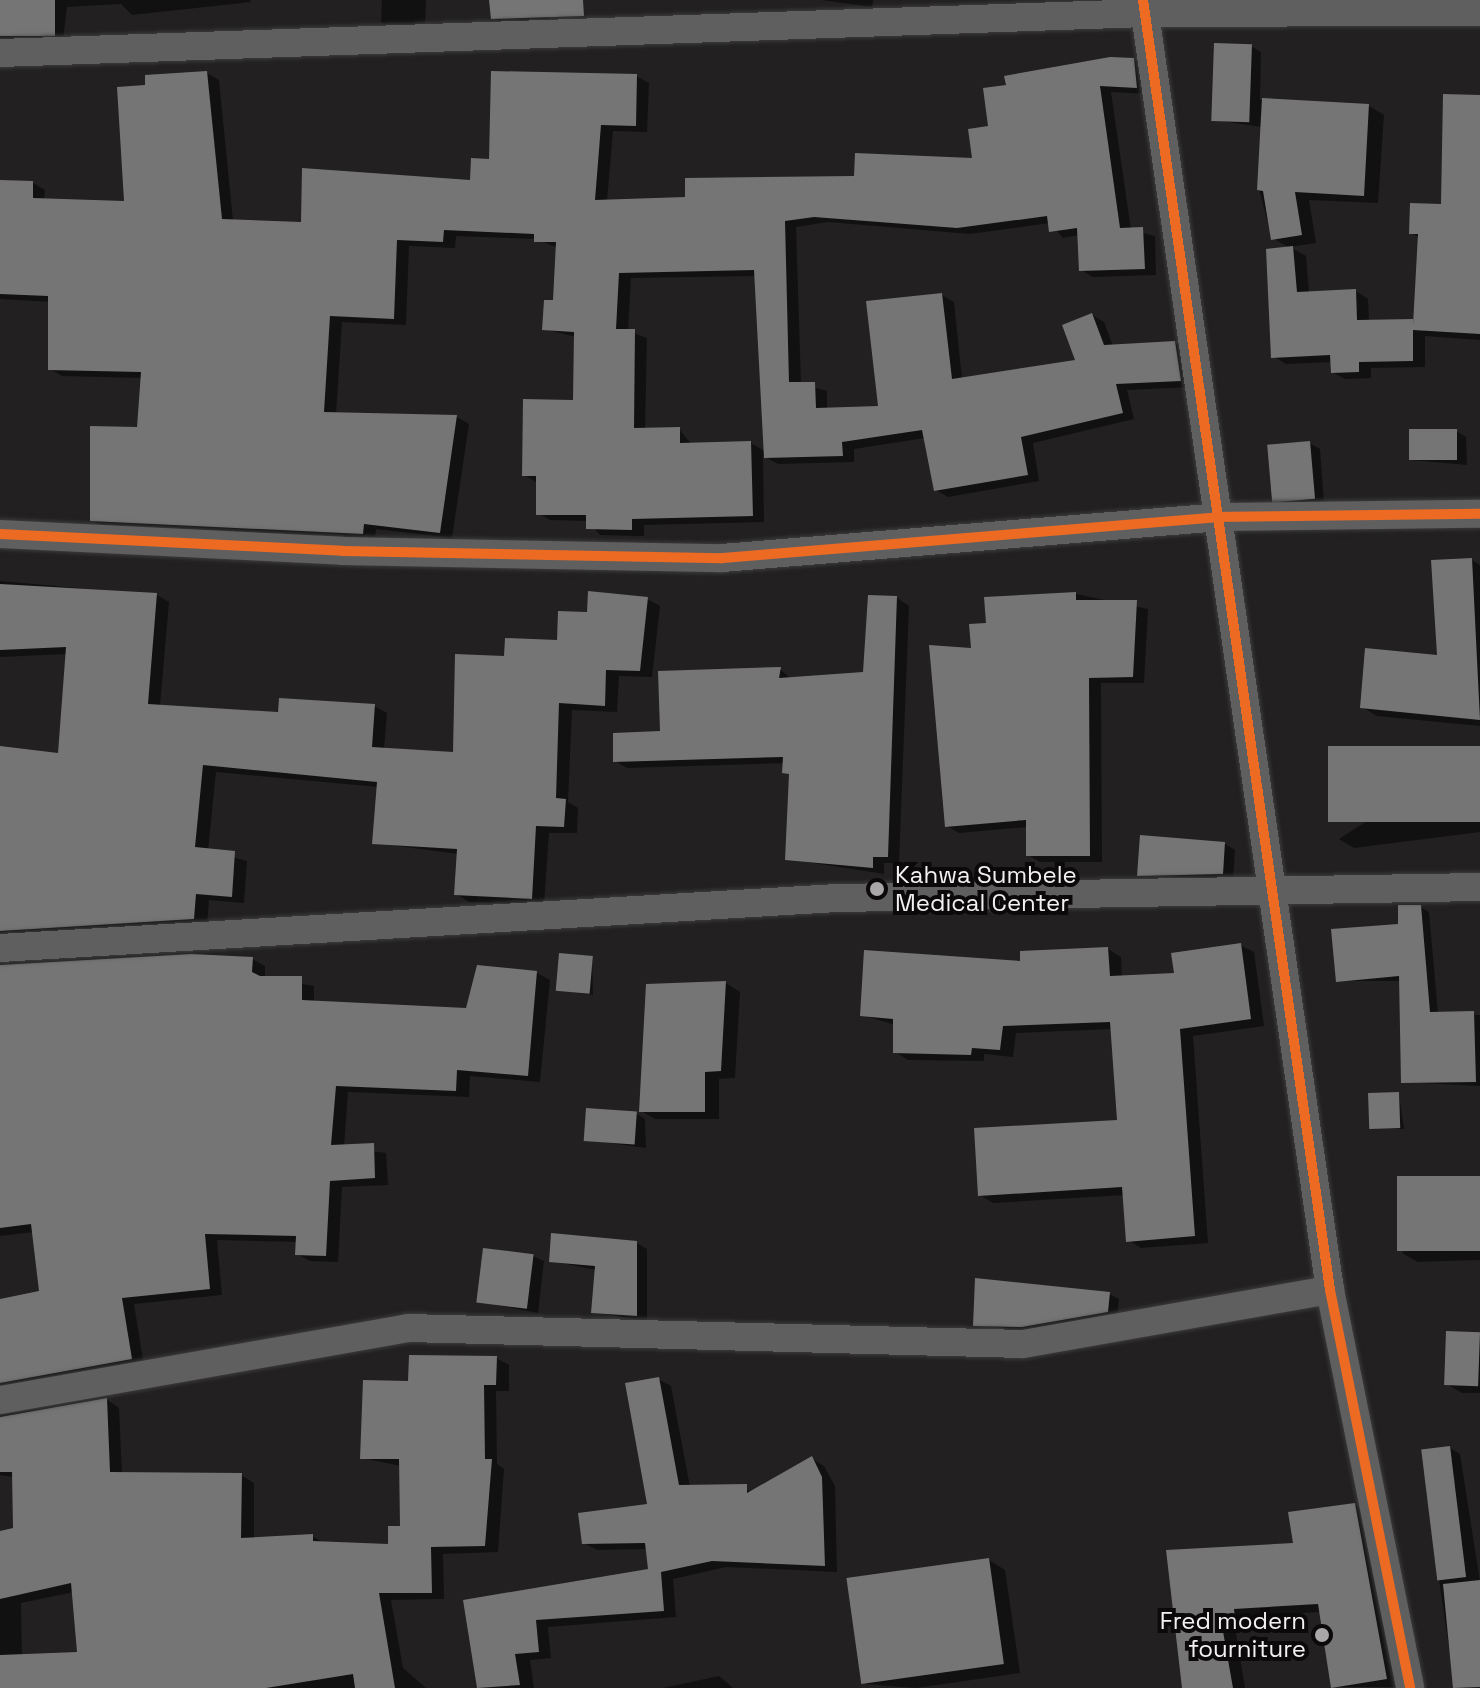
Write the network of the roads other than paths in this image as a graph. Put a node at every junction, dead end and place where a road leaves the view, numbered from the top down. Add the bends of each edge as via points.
1 (1144, 6) edge
2 (1480, 12) edge
3 (0, 53) edge
4 (1480, 514) edge
5 (1217, 517) junction
6 (0, 534) edge
7 (1480, 887) edge
8 (1271, 894) junction
9 (0, 948) edge
10 (1330, 1290) junction
11 (0, 1400) edge
12 (1410, 1688) edge

1 - 2 street
1 - 3 street
1 - 5 street
4 - 5 street
5 - 6 street via 722,558 343,551
5 - 8 street
7 - 8 street
8 - 9 street via 837,898
8 - 10 street
10 - 11 street via 1023,1344 408,1328
10 - 12 street

